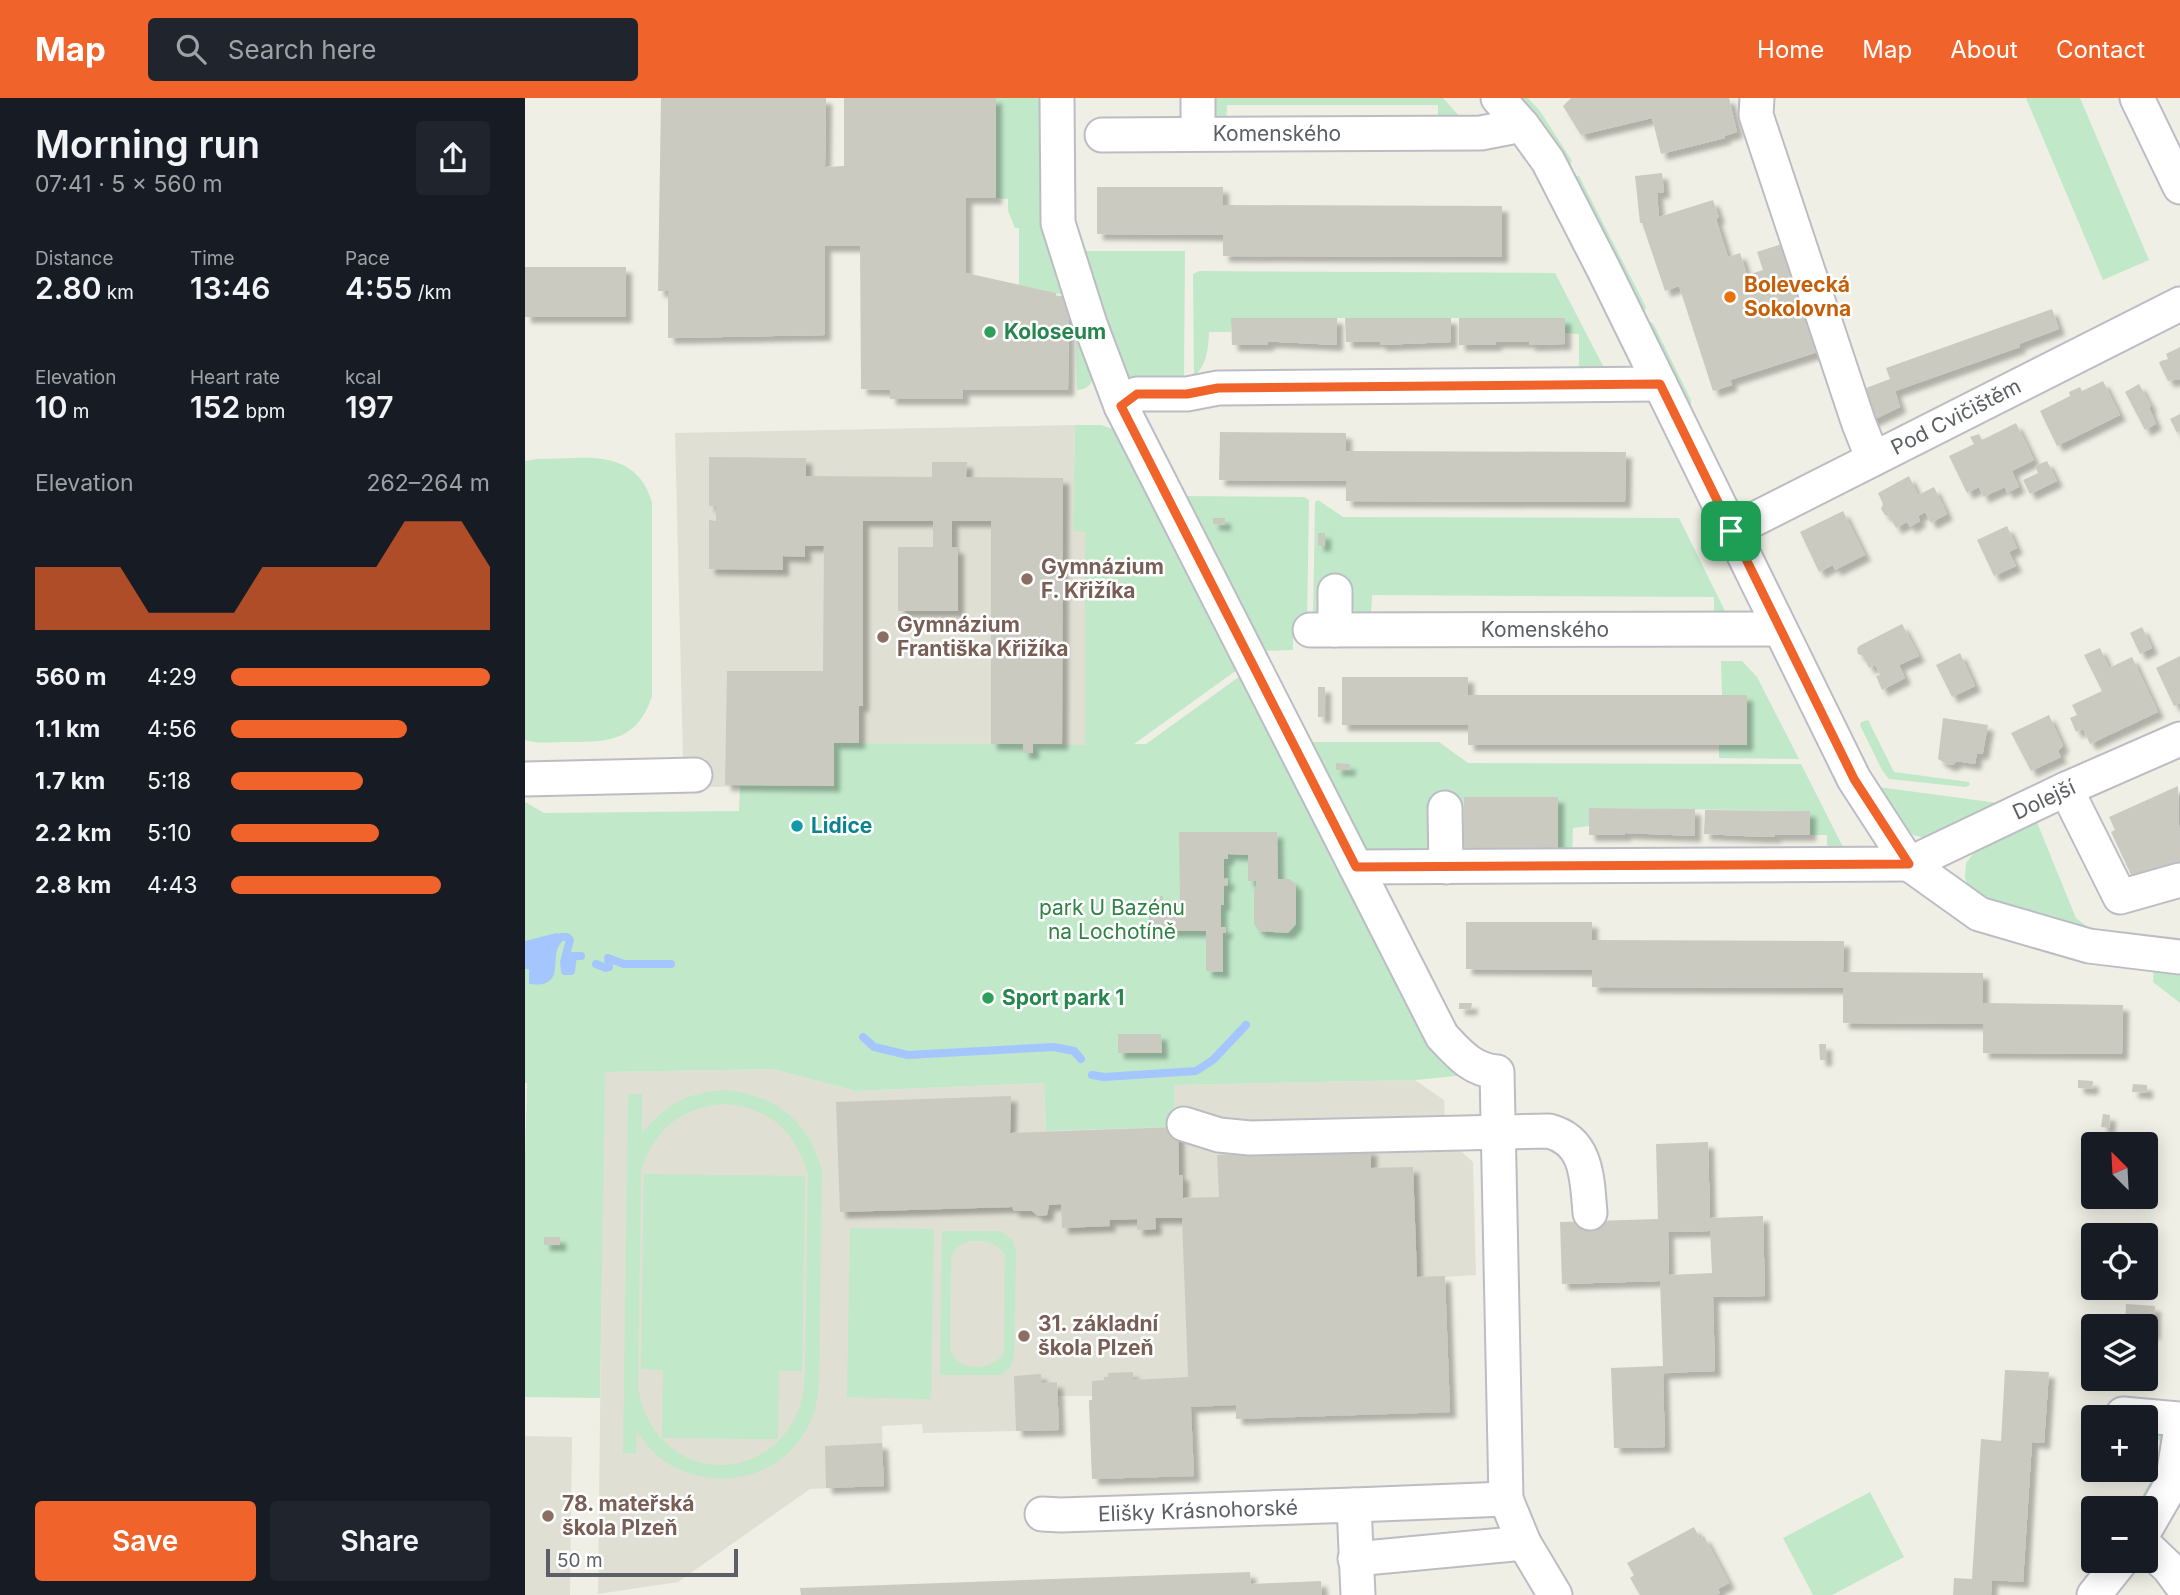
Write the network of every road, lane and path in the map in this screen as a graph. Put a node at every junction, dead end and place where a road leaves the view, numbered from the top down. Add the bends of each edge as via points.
1 (1057, 98) edge
2 (1198, 98) edge
3 (1498, 98) edge
4 (1757, 98) edge
5 (2137, 98) edge
6 (1522, 125) junction
7 (1198, 134) junction
8 (1102, 135) dead end
9 (2180, 187) edge
10 (2180, 304) edge
11 (1660, 384) junction
12 (1121, 406) junction
13 (1873, 459) junction
14 (1731, 531) junction
15 (1335, 591) dead end
16 (1779, 629) junction
17 (2180, 739) edge
18 (695, 775) dead end
19 (525, 779) edge
20 (2066, 789) junction
21 (1445, 808) dead end
22 (1909, 864) junction
23 (1356, 867) junction
24 (1446, 867) junction
25 (2180, 880) edge
26 (2180, 957) edge
27 (1184, 1124) dead end
28 (1500, 1132) junction
29 (1590, 1213) dead end
30 (2158, 1417) edge
31 (2180, 1419) edge
32 (2180, 1434) edge
33 (1506, 1499) junction
34 (1354, 1505) junction
35 (2158, 1507) edge
36 (1042, 1514) dead end
37 (1524, 1543) junction
38 (2158, 1557) edge
39 (1355, 1559) junction
40 (2111, 1573) edge
41 (2180, 1583) edge
42 (1358, 1595) edge
43 (1555, 1595) edge
44 (2094, 1595) edge

1 - 12 street via 1058,223
2 - 7 street, Komenského
3 - 6 street
4 - 13 street via 1756,115
5 - 9 street
6 - 7 street, Komenského via 1481,133
6 - 11 street via 1548,161
7 - 8 street, Komenského
10 - 13 street, Pod Cvičištěm
11 - 12 street via 1218,388 1187,394 1137,394
11 - 14 street
12 - 23 street
13 - 14 street, Pod Cvičištěm
14 - 16 street
15 - 16 street, Komenského via 1322,630
16 - 22 street via 1854,779
17 - 20 street, Dolejší
18 - 19 street
20 - 22 street, Dolejší
20 - 25 street via 2120,897
21 - 24 street
22 - 24 street
22 - 26 street via 1979,914 2089,946
23 - 24 street
23 - 28 street via 1442,1036 1475,1068 1497,1072
27 - 28 street via 1250,1138
28 - 29 street via 1549,1131 1569,1140 1587,1176
28 - 33 street
30 - 31 street
32 - 35 street via 2172,1483
33 - 34 street, Elišky Krásnohorské
33 - 37 street
34 - 36 street, Elišky Krásnohorské
34 - 39 street
37 - 39 street
37 - 43 street
38 - 41 street
39 - 42 street
40 - 44 street

